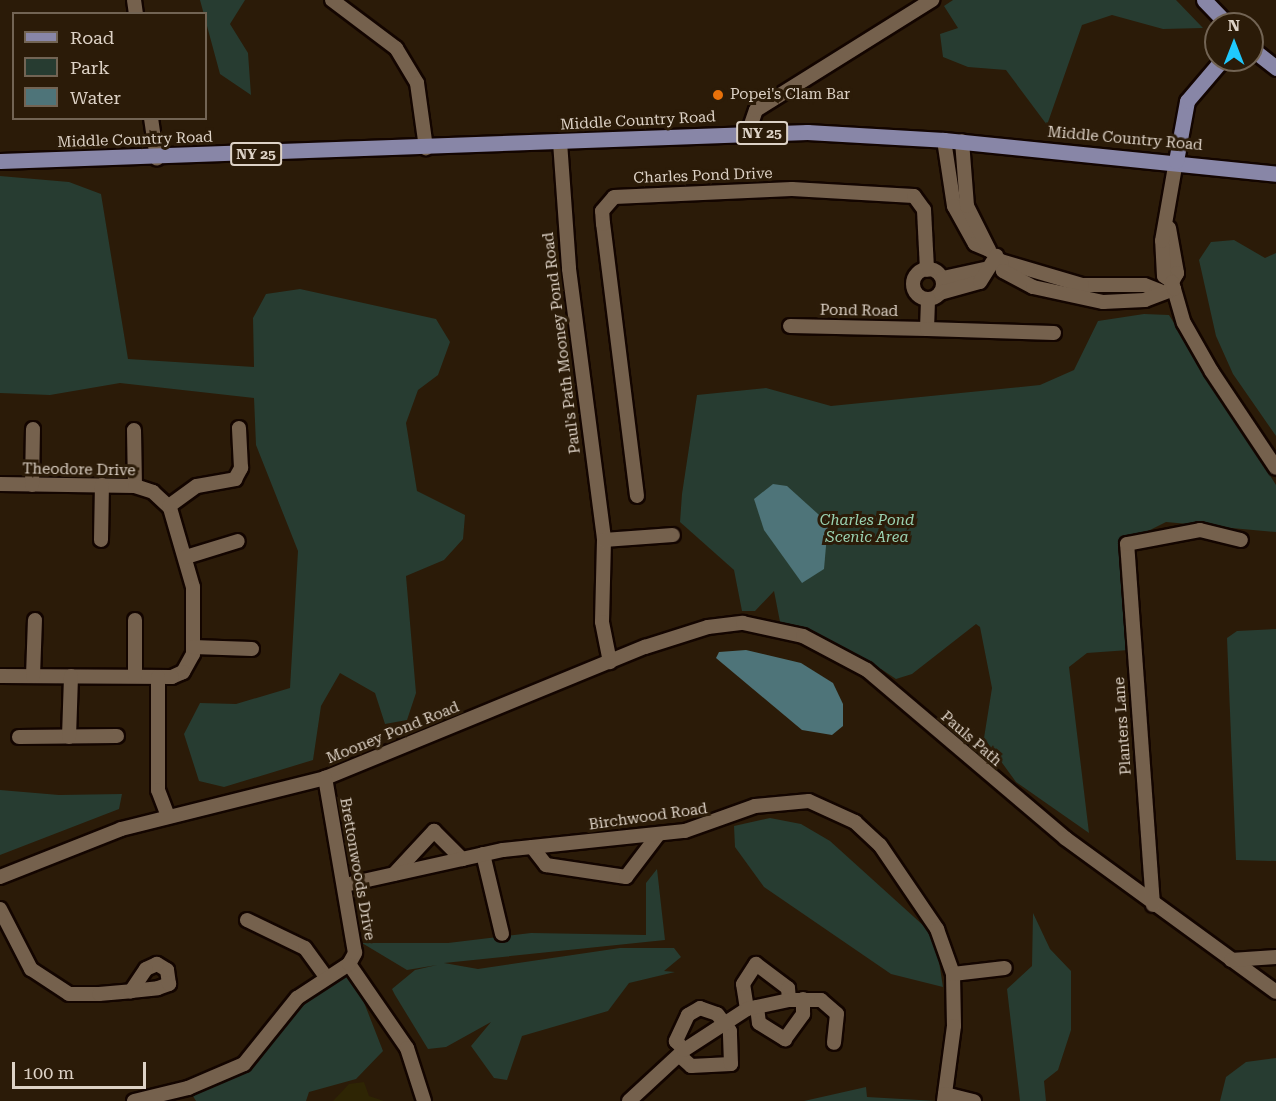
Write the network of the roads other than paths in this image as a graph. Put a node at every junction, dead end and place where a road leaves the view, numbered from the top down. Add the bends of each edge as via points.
1 (332, 0) edge
2 (932, 0) edge
3 (1204, 0) edge
4 (1216, 12) edge
5 (1264, 58) edge
6 (1276, 68) edge
7 (1212, 72) edge
8 (151, 120) edge
9 (748, 134) junction
10 (944, 140) junction
11 (962, 141) junction
12 (560, 142) junction
13 (426, 148) junction
14 (158, 159) junction
15 (0, 160) edge
16 (1176, 160) junction
17 (1276, 174) edge
18 (996, 256) junction
19 (984, 269) junction
20 (927, 270) junction
21 (942, 278) junction
22 (1168, 287) junction
23 (934, 296) junction
24 (790, 326) dead end
25 (927, 329) junction
26 (1054, 333) dead end
27 (239, 428) dead end
28 (33, 429) dead end
29 (134, 430) dead end
30 (1276, 468) edge
31 (0, 484) edge
32 (32, 485) junction
33 (102, 485) junction
34 (135, 486) junction
35 (637, 496) dead end
36 (169, 506) junction
37 (673, 534) dead end
38 (101, 540) dead end
39 (603, 540) junction
40 (1241, 540) dead end
41 (238, 541) dead end
42 (186, 557) junction
43 (35, 620) dead end
44 (135, 620) dead end
45 (193, 647) junction
46 (252, 649) dead end
47 (610, 662) junction
48 (0, 676) edge
49 (33, 676) junction
50 (71, 676) junction
51 (135, 676) junction
52 (158, 676) junction
53 (69, 736) junction
54 (117, 736) dead end
55 (19, 737) dead end
56 (325, 778) junction
57 (168, 816) junction
58 (658, 835) junction
59 (532, 847) junction
60 (483, 854) junction
61 (462, 859) junction
62 (394, 874) junction
63 (0, 877) edge
64 (345, 885) junction
65 (1153, 905) junction
66 (0, 909) edge
67 (247, 920) dead end
68 (502, 934) dead end
69 (1276, 957) edge
70 (1231, 960) junction
71 (349, 964) junction
72 (1005, 968) dead end
73 (953, 974) junction
74 (325, 976) junction
75 (131, 991) dead end
76 (1276, 992) edge
77 (796, 999) junction
78 (752, 1008) junction
79 (724, 1022) junction
80 (834, 1043) dead end
81 (682, 1053) junction
82 (944, 1098) edge
83 (138, 1101) edge
84 (424, 1101) edge
85 (629, 1101) edge
86 (974, 1101) edge

1 - 13 street via 396,48 417,83
2 - 9 street via 756,110
3 - 4 main road
5 - 6 main road
7 - 16 main road via 1187,101
8 - 14 street
9 - 10 main road, Middle Country Road / NY 25
9 - 12 main road, Middle Country Road / NY 25
10 - 11 main road, Middle Country Road / NY 25
10 - 18 street via 954,206 975,244
11 - 16 main road, Middle Country Road / NY 25
11 - 18 street via 967,206
12 - 13 main road, Middle Country Road / NY 25
12 - 39 street, Paul's Path Mooney Pond Road via 569,269
13 - 14 main road, Middle Country Road / NY 25
14 - 15 main road, Middle Country Road / NY 25
16 - 17 main road, Middle Country Road / NY 25
16 - 22 street via 1168,228 1162,241
18 - 19 street
18 - 22 street via 1082,285
19 - 21 street
19 - 23 street via 980,282
20 - 21 street
20 - 23 street, Charles Pond Drive via 913,279 913,287
20 - 35 street, Charles Pond Drive via 924,210 914,196 792,189 614,196 602,211
21 - 23 street
22 - 30 street via 1206,362
23 - 25 street
24 - 25 street, Pond Road
25 - 26 street, Pond Road
27 - 36 street via 241,468 235,478 197,486
28 - 32 street
29 - 34 street
31 - 32 street, Theodore Drive
32 - 33 street, Theodore Drive
33 - 34 street, Theodore Drive
33 - 38 street
34 - 36 street, Theodore Drive
36 - 42 street
37 - 39 street
39 - 47 street via 602,622
40 - 65 street, Planters Lane via 1200,530 1127,544
41 - 42 street
42 - 45 street via 194,587
43 - 49 street
44 - 51 street
45 - 46 street
45 - 52 street via 183,672
47 - 56 street, Mooney Pond Road
47 - 65 street, Pauls Path via 708,627 743,623 832,647 867,670 971,762
48 - 49 street
49 - 50 street
50 - 51 street
50 - 53 street
51 - 52 street
52 - 57 street via 158,790
53 - 54 street
53 - 55 street
56 - 57 street, Mooney Pond Road
56 - 64 street, Brettonwoods Drive
57 - 63 street, Mooney Pond Road
58 - 59 street, Birchwood Road
58 - 59 street via 626,877 546,865
58 - 73 street, Birchwood Road via 721,822 782,800 832,810 880,845 903,874 937,929
59 - 60 street, Birchwood Road
60 - 61 street, Birchwood Road
60 - 68 street
61 - 62 street, Birchwood Road
61 - 62 street via 434,831
62 - 64 street, Birchwood Road
64 - 71 street, Brettonwoods Drive via 355,953
65 - 70 street, Pauls Path
66 - 75 street via 31,969 50,985 69,994
67 - 74 street via 305,948
69 - 70 street
70 - 76 street, Pauls Path
71 - 74 street
71 - 84 street via 407,1048
72 - 73 street
73 - 82 street, Birchwood Road
74 - 83 street via 297,998 244,1064 208,1081
77 - 78 street
77 - 78 street via 803,1014 785,1039 759,1023
77 - 78 street via 788,988 756,964 743,984
77 - 80 street via 821,1000 837,1014
78 - 79 street
79 - 81 street
79 - 81 street via 700,1008 688,1015 676,1041
79 - 81 street via 730,1031 730,1064 691,1066
81 - 85 street
82 - 86 street

